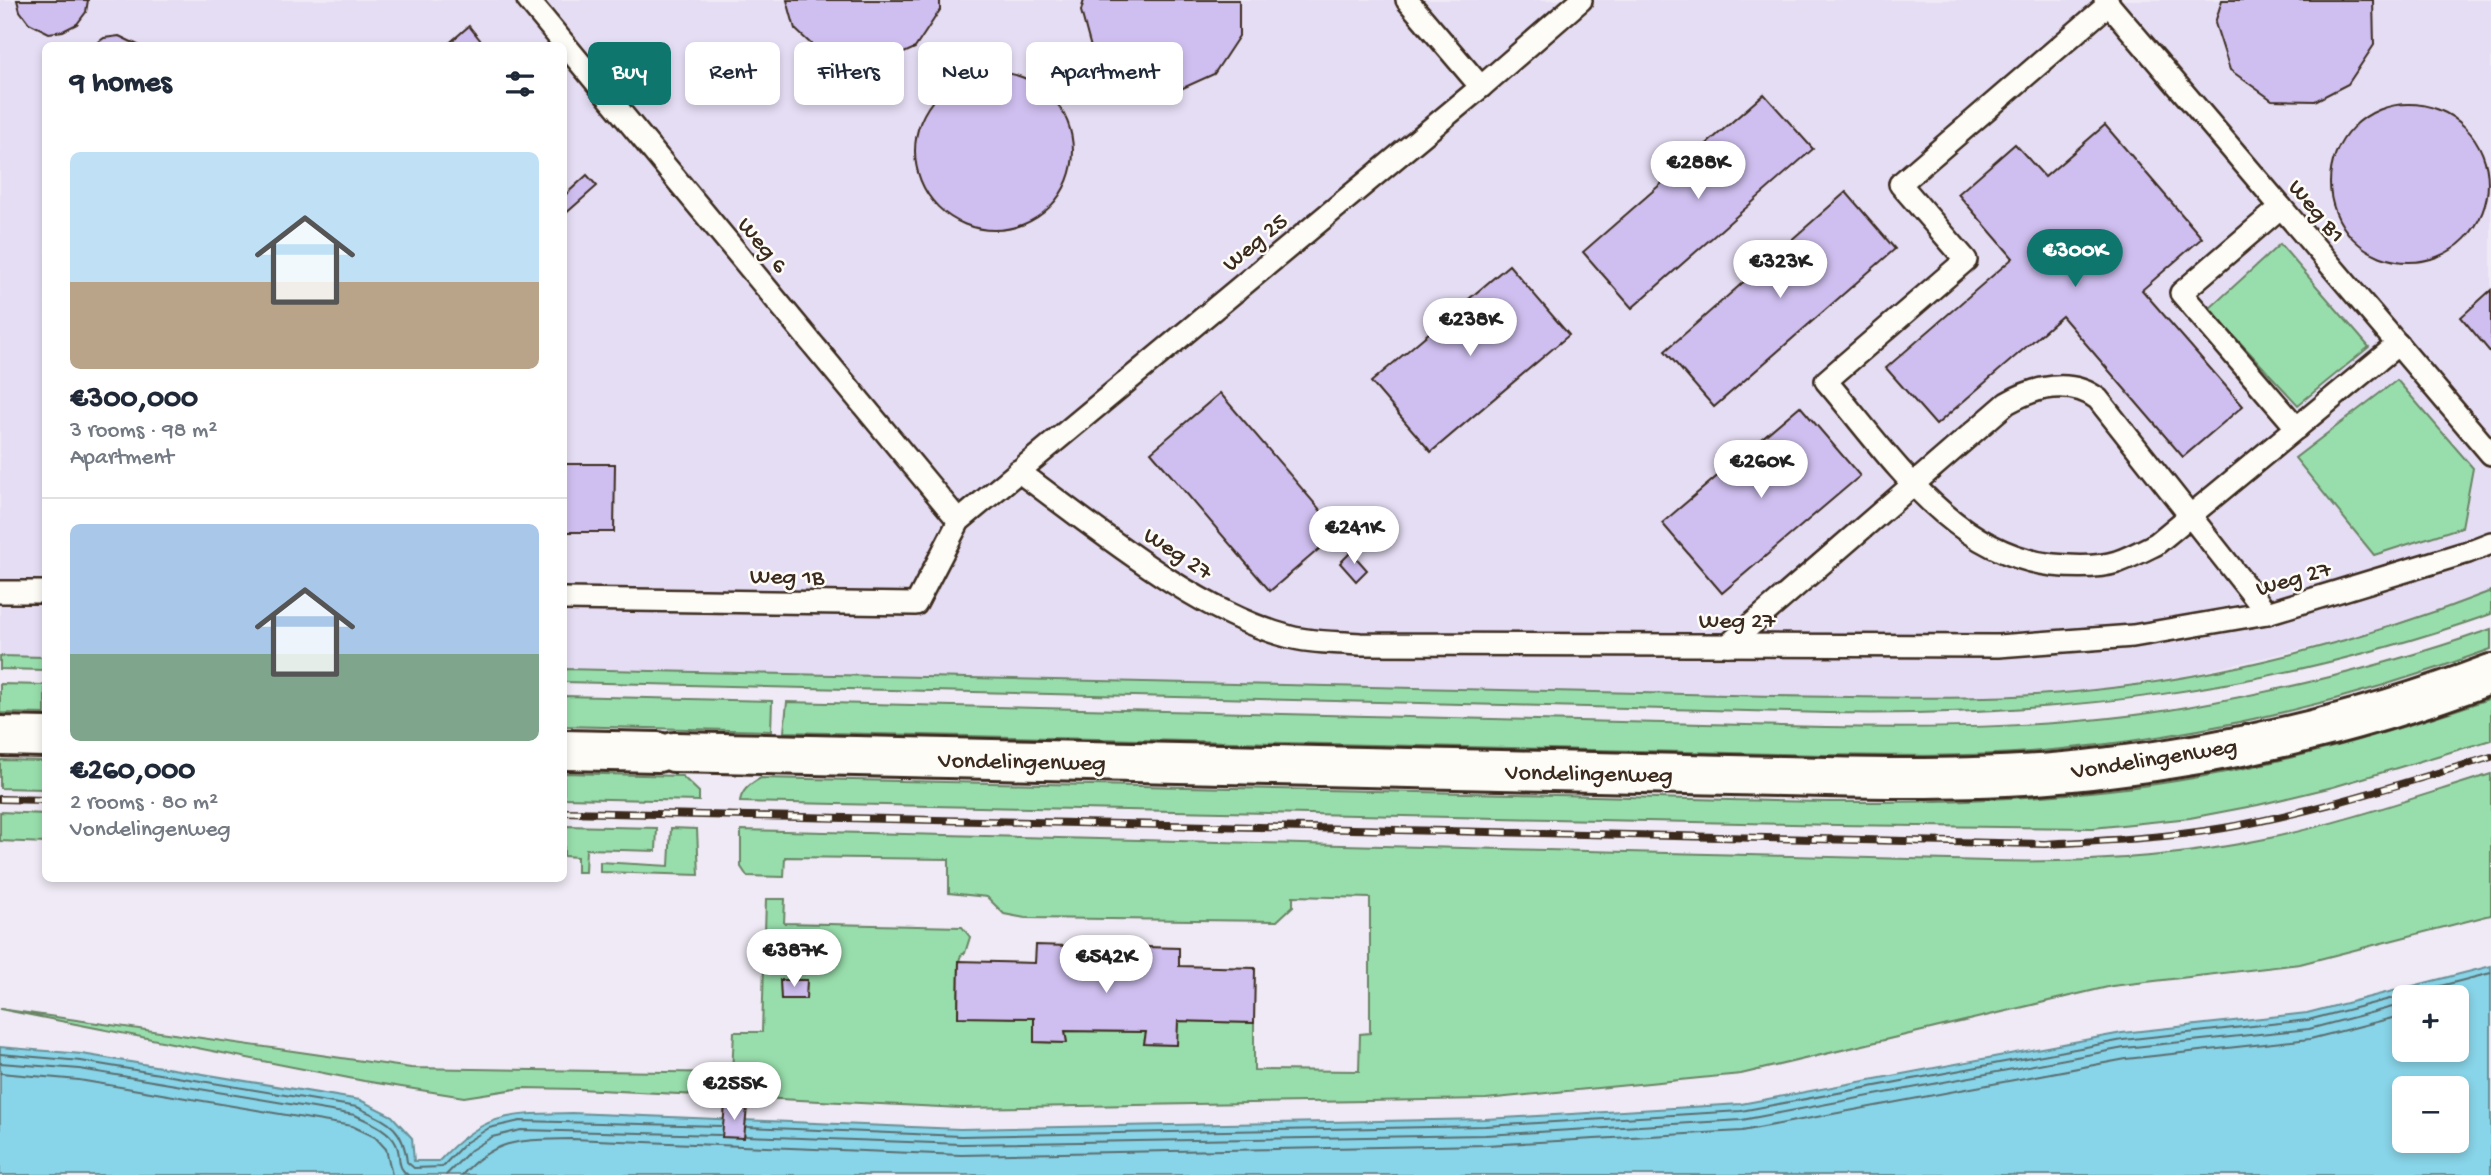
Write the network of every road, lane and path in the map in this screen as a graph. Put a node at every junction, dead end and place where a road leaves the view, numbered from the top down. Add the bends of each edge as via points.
1 (528, 0) edge
2 (1407, 0) edge
3 (1581, 0) edge
4 (2107, 2) edge
5 (563, 42) edge
6 (567, 47) edge
7 (1481, 87) junction
8 (2281, 207) junction
9 (2398, 344) junction
10 (2297, 428) junction
11 (2491, 454) edge
12 (1018, 471) junction
13 (1914, 484) junction
14 (2189, 517) junction
15 (959, 521) junction
16 (2491, 542) edge
17 (0, 592) edge
18 (42, 592) edge
19 (567, 599) edge
20 (2267, 613) junction
21 (1728, 645) junction
22 (2491, 674) edge
23 (0, 736) edge
24 (42, 737) edge
25 (567, 750) edge

1 - 5 lane, Weg 6
2 - 7 lane
3 - 7 lane, Weg 25
4 - 8 lane, Weg B1
4 - 13 lane via 1900,184 1966,260 1826,381
6 - 15 lane, Weg 6
7 - 12 lane, Weg 25
8 - 9 lane, Weg B1
8 - 10 lane via 2181,293
9 - 10 lane
9 - 11 lane, Weg B1
10 - 14 lane
12 - 15 lane, Weg 25
12 - 21 lane, Weg 27 via 1198,597 1242,621 1293,638 1360,644
13 - 14 lane via 1959,528 2033,563 2072,567 2115,562 2156,544
13 - 14 lane via 2007,403 2038,389 2070,386 2086,389 2098,399
13 - 21 lane
14 - 20 lane
15 - 19 lane, Weg 1B via 916,604
16 - 20 lane, Weg 27
17 - 18 lane
20 - 21 lane, Weg 27 via 2133,636 1997,646
22 - 25 street, Vondelingenweg via 2359,716 2191,754 2109,767 1969,777
23 - 24 street

